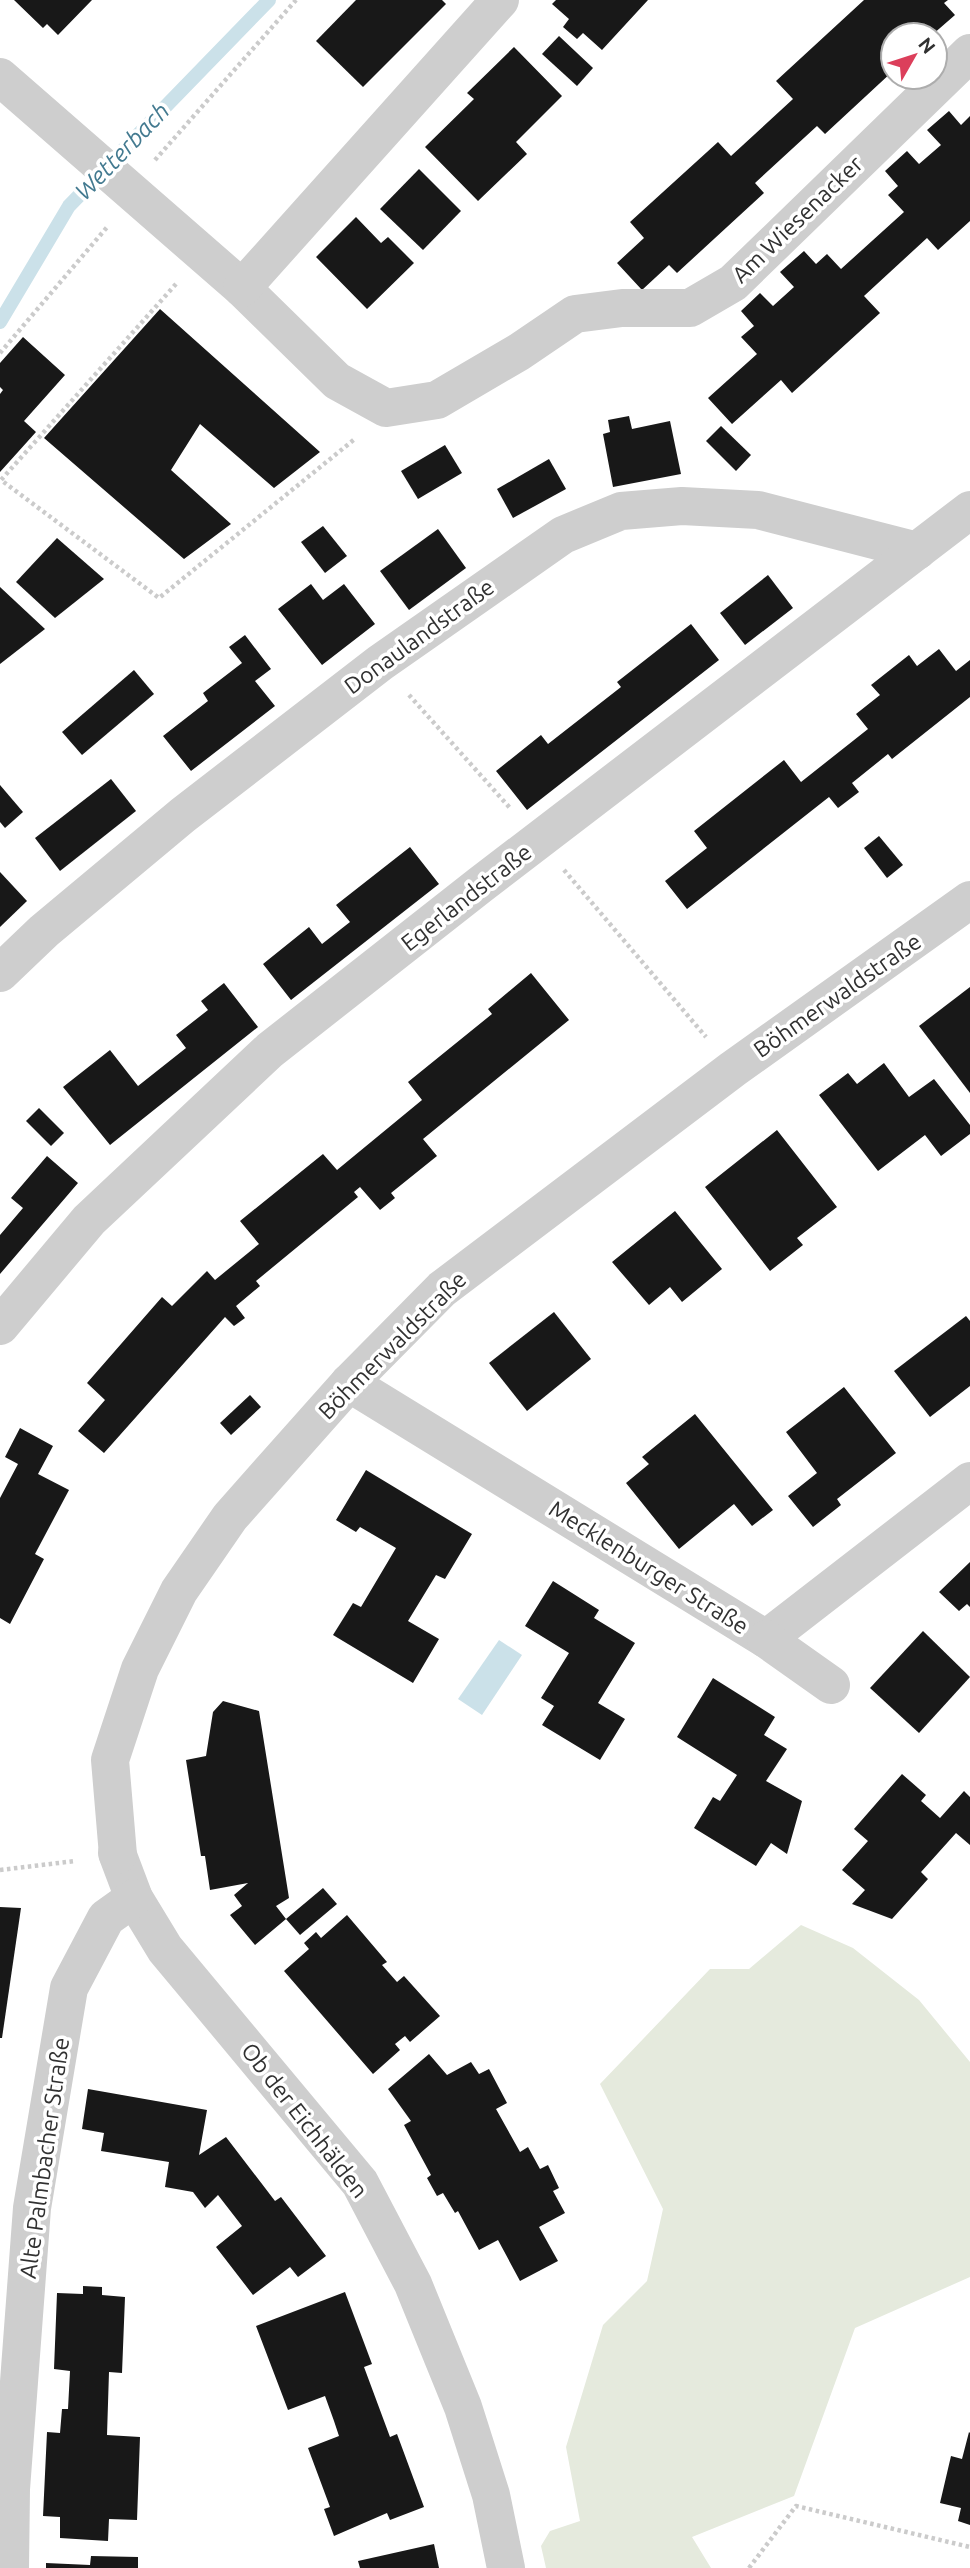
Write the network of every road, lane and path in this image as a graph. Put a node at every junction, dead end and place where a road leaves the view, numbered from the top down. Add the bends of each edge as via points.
1 (296, 0) edge
2 (500, 0) edge
3 (970, 53) edge
4 (0, 76) edge
5 (127, 190) junction
6 (202, 254) junction
7 (242, 288) junction
8 (0, 353) edge
9 (386, 408) junction
10 (970, 510) edge
11 (916, 551) junction
12 (970, 900) edge
13 (0, 974) edge
14 (0, 1326) edge
15 (349, 1383) junction
16 (970, 1482) edge
17 (766, 1639) junction
18 (831, 1685) dead end
19 (118, 1854) junction
20 (0, 1870) edge
21 (134, 1898) junction
22 (970, 2547) edge
23 (10, 2568) edge
24 (506, 2568) edge
25 (749, 2568) edge

1 - 5 path
2 - 7 street
3 - 9 street, Am Wiesenacker via 733,283 690,308 622,308 575,314 438,400
4 - 5 street
5 - 6 street
5 - 8 path via 33,317
6 - 7 street
6 - 9 path via 1,480 159,598 337,457
7 - 9 street via 337,381
10 - 11 street, Egerlandstraße
11 - 13 street, Donaulandstraße via 758,510 682,506 621,511 562,535 380,663 183,815 44,931
11 - 14 street, Egerlandstraße via 270,1050 89,1220
12 - 15 street, Böhmerwaldstraße via 733,1069 442,1289
15 - 17 street, Mecklenburger Straße
15 - 19 street, Böhmerwaldstraße via 230,1517 179,1591 146,1658 110,1760
16 - 17 street, Mecklenburger Straße
17 - 18 street
19 - 20 path
19 - 21 street, Ob der Eichhälden
21 - 23 street, Alte Palmbacher Straße via 106,1918 69,1988 32,2208 11,2490
21 - 24 street, Ob der Eichhälden via 165,1949 360,2183 413,2284 463,2407 491,2495
22 - 25 path via 796,2506

